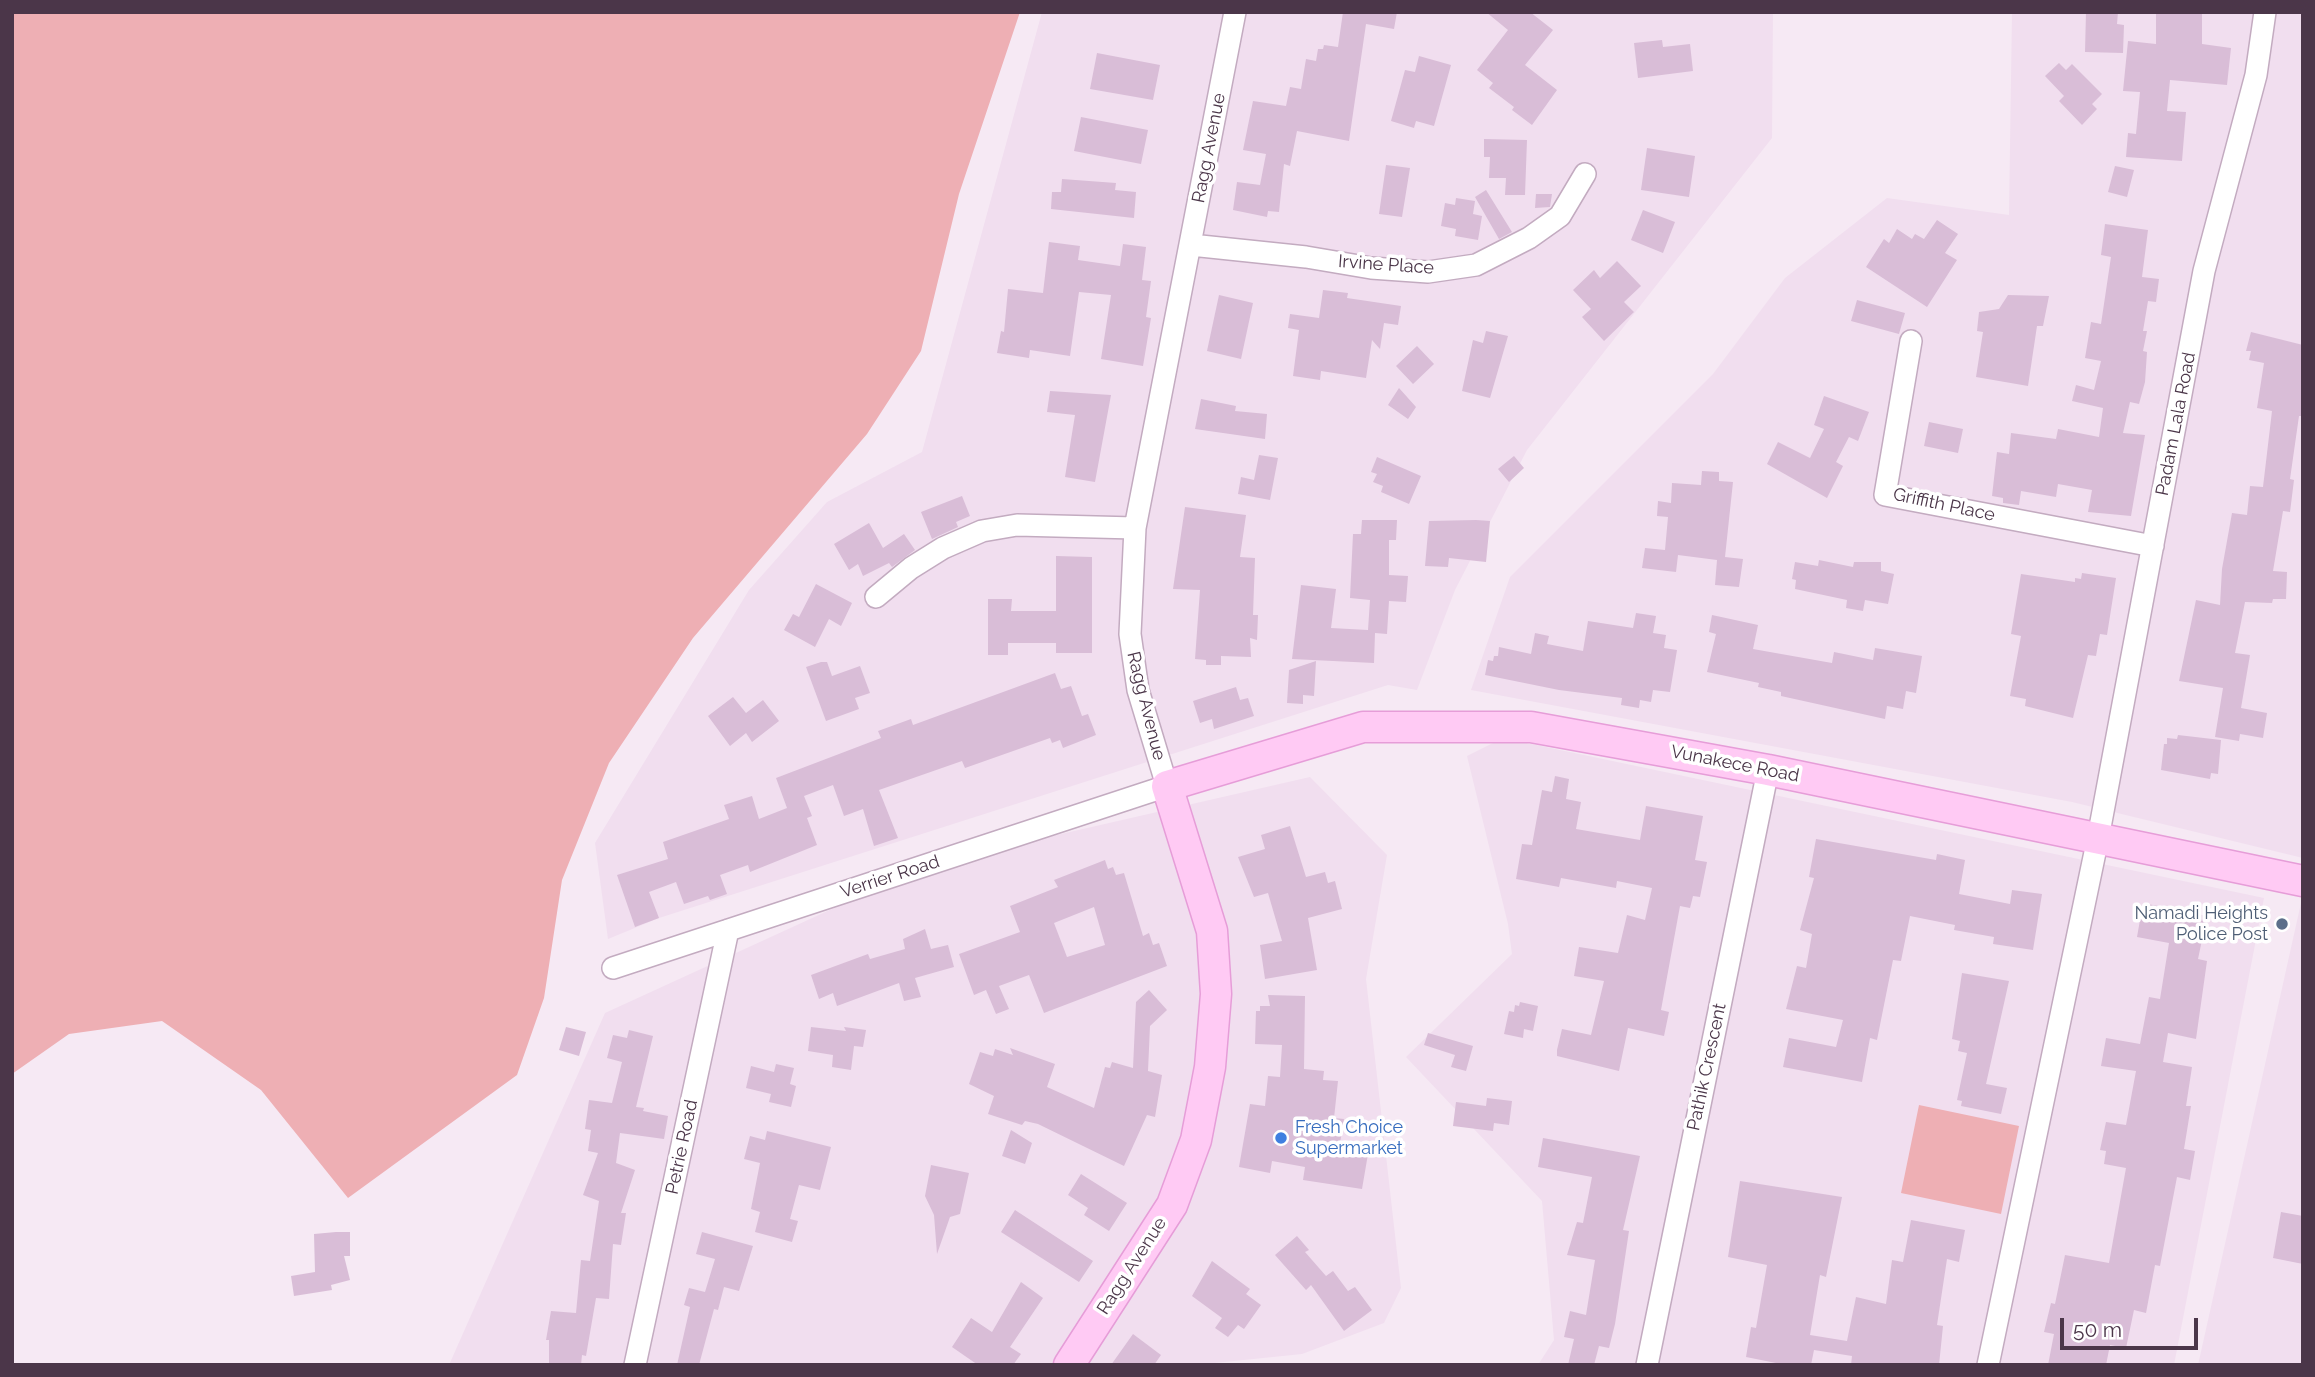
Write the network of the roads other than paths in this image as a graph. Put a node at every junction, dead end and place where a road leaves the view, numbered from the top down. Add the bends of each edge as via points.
1 (1235, 12) edge
2 (2265, 12) edge
3 (1585, 174) dead end
4 (1191, 245) junction
5 (1911, 341) dead end
6 (1135, 528) junction
7 (2153, 546) junction
8 (876, 597) dead end
9 (1768, 769) junction
10 (1167, 786) junction
11 (2098, 838) junction
12 (2303, 881) edge
13 (728, 930) junction
14 (613, 968) dead end
15 (635, 1365) edge
16 (1069, 1365) edge
17 (1647, 1365) edge
18 (1989, 1365) edge

1 - 4 street, Ragg Avenue
2 - 7 street, Padam Lala Road via 2256,75 2204,271
3 - 4 street, Irvine Place via 1560,216 1476,265 1428,272 1371,268
4 - 6 street, Ragg Avenue
5 - 7 street, Griffith Place via 1885,495
6 - 8 street via 1017,525 982,531 943,548
6 - 10 street, Ragg Avenue via 1129,634 1138,690
7 - 11 street, Padam Lala Road
9 - 10 main road, Vunakece Road via 1531,727 1412,724 1363,727
9 - 11 main road, Vunakece Road
9 - 17 street, Pathik Crescent
10 - 13 street, Verrier Road
10 - 16 main road, Ragg Avenue via 1212,931 1216,994 1210,1067 1196,1140 1172,1205
11 - 12 main road, Vunakece Road
11 - 18 street
13 - 14 street, Verrier Road
13 - 15 street, Petrie Road

